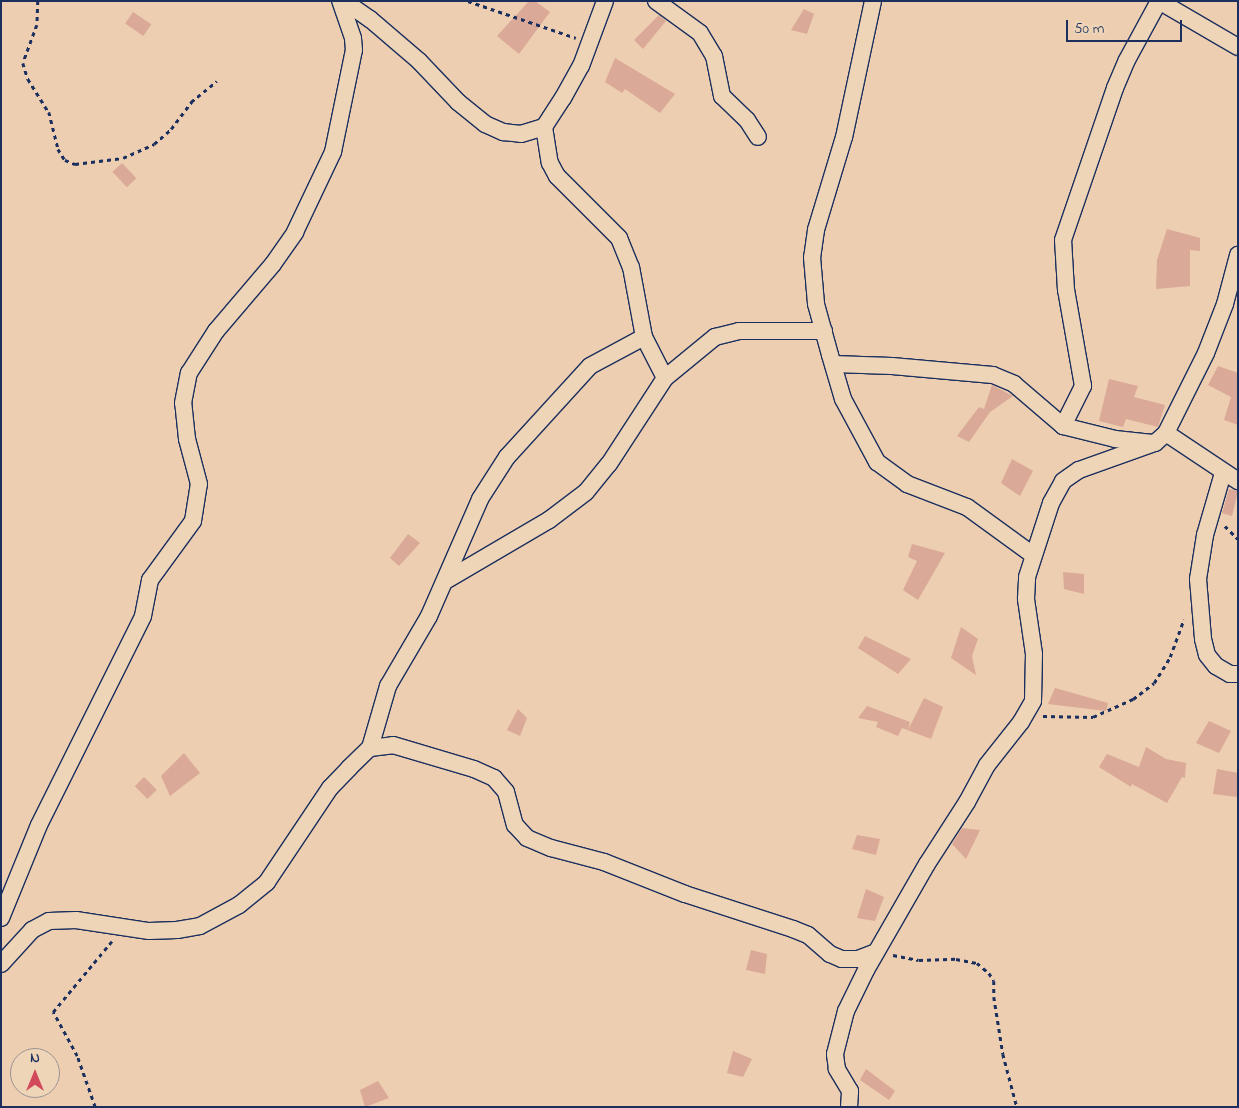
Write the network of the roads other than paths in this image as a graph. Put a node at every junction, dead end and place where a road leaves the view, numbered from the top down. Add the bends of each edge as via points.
1 (342, 1) edge
2 (605, 1) edge
3 (656, 1) edge
4 (872, 1) edge
5 (1159, 1) edge
6 (1238, 47) edge
7 (544, 127) junction
8 (758, 137) dead end
9 (1238, 255) edge
10 (824, 332) junction
11 (644, 337) junction
12 (833, 364) junction
13 (665, 378) junction
14 (1063, 426) junction
15 (1161, 438) junction
16 (1231, 477) edge
17 (1033, 555) junction
18 (445, 581) junction
19 (1238, 674) edge
20 (370, 748) junction
21 (1, 918) edge
22 (876, 952) junction
23 (1, 964) edge
24 (849, 1107) edge

1 - 7 street via 370,19 419,61 458,102 485,124 503,132 521,134
1 - 21 street via 354,50 333,152 295,232 273,264 216,332 189,373 182,403 187,439 199,484 193,521 150,580 142,616 39,825
2 - 7 street via 581,66
3 - 8 street via 700,33 714,56 722,96 747,120
4 - 10 street via 844,137 816,230 812,257 811,273
5 - 6 street
5 - 14 street via 1126,60 1064,240 1066,290 1083,386
7 - 11 street via 550,163 557,176 619,238 630,268
9 - 15 street via 1225,304 1206,353
10 - 12 street
10 - 13 street via 738,332 715,337
11 - 13 street
11 - 18 street via 590,366 507,457 480,499
12 - 14 street via 993,375 1014,384
12 - 17 street via 843,399 877,462 907,484 967,507
13 - 18 street via 609,464 586,492 548,520
14 - 15 street via 1115,439
15 - 16 street
15 - 17 street via 1079,470 1064,481 1051,503
16 - 19 street via 1205,535 1198,579 1207,655 1216,666 1230,674
17 - 22 street via 1026,599 1034,654 1033,700 1021,722 987,764
18 - 20 street via 429,616 388,686
20 - 22 street via 393,745 494,778 506,792 515,825 527,838 551,848 604,862 684,894 800,932 842,959 858,959
20 - 23 street via 330,788 267,882 239,905 200,926 168,930 123,929 76,920 49,921 32,930
22 - 24 street via 846,1011 836,1040 837,1069 850,1091

